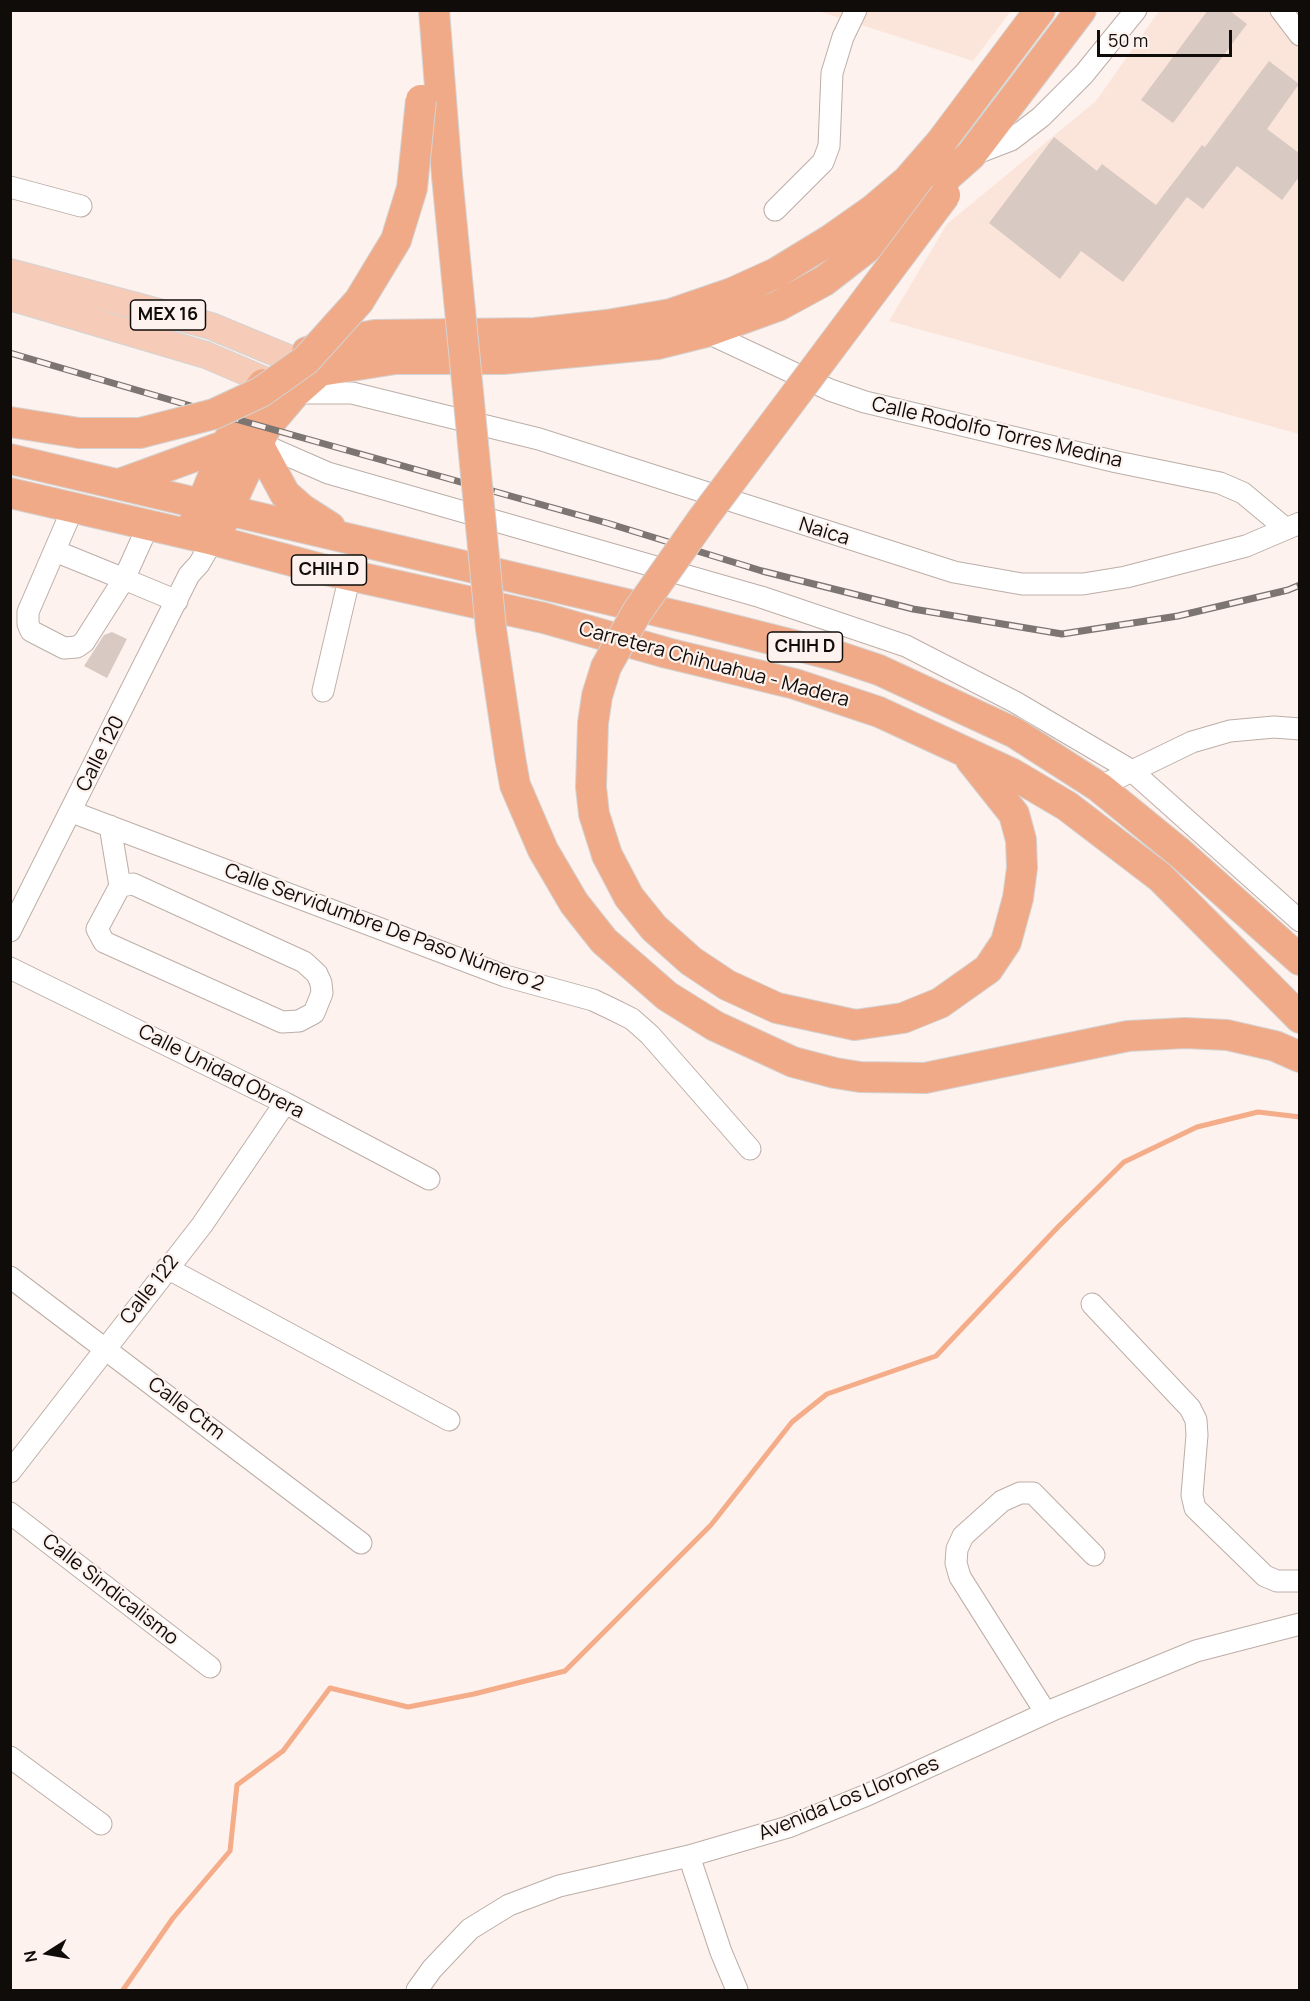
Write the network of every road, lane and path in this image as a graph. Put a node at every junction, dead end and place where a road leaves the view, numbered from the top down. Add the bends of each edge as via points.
1 (416, 10) edge
2 (434, 10) edge
3 (856, 10) edge
4 (1040, 10) edge
5 (1081, 10) edge
6 (1136, 10) edge
7 (1281, 10) edge
8 (1299, 35) edge
9 (965, 161) junction
10 (10, 187) edge
11 (81, 206) dead end
12 (775, 210) dead end
13 (10, 272) edge
14 (10, 297) edge
15 (706, 333) junction
16 (293, 360) junction
17 (320, 371) junction
18 (265, 381) junction
19 (295, 393) junction
20 (352, 393) junction
21 (10, 422) edge
22 (257, 442) junction
23 (225, 445) junction
24 (10, 459) edge
25 (119, 482) junction
26 (10, 493) edge
27 (215, 506) junction
28 (73, 508) junction
29 (110, 517) junction
30 (148, 526) junction
31 (1292, 526) edge
32 (345, 536) junction
33 (201, 537) junction
34 (56, 551) junction
35 (350, 575) junction
36 (124, 579) junction
37 (177, 601) junction
38 (323, 692) dead end
39 (1299, 729) edge
40 (965, 753) junction
41 (1132, 771) junction
42 (1099, 787) junction
43 (72, 812) junction
44 (118, 829) junction
45 (126, 885) junction
46 (1299, 921) edge
47 (10, 931) edge
48 (1299, 960) edge
49 (10, 968) edge
50 (1299, 1018) edge
51 (1299, 1057) edge
52 (285, 1103) junction
53 (750, 1149) dead end
54 (429, 1179) dead end
55 (167, 1268) junction
56 (10, 1277) edge
57 (1092, 1304) dead end
58 (105, 1347) junction
59 (449, 1420) dead end
60 (10, 1472) edge
61 (10, 1513) edge
62 (361, 1543) dead end
63 (1094, 1555) dead end
64 (1299, 1581) edge
65 (1299, 1624) edge
66 (210, 1667) dead end
67 (1046, 1713) junction
68 (10, 1757) edge
69 (100, 1824) dead end
70 (689, 1856) junction
71 (417, 1990) edge
72 (737, 1990) edge

1 - 21 highway, bridge via 421,100 412,188 396,240 359,301 306,360 261,392 214,414 140,433 79,433
2 - 51 highway, bridge via 491,629 515,785 543,850 574,903 604,941 667,996 715,1026 793,1062 835,1073 925,1078 1128,1036 1185,1033 1227,1035 1275,1046
3 - 12 street via 832,73 829,146 823,162
4 - 16 highway via 942,142 907,181 830,240 768,277 671,314 535,333 375,335 325,345
5 - 9 highway
6 - 9 street via 1084,74 1041,117 1011,140
7 - 8 street
9 - 15 highway via 824,281 778,306
9 - 40 highway, bridge via 945,195 637,612 606,667 597,696 591,787 594,814 607,855 629,897 654,928 691,961 727,985 777,1008 855,1025 903,1018 940,1003 988,969 1006,942 1018,898 1022,868 1014,814
10 - 11 street
13 - 16 main road, MEX 16 via 211,326
14 - 18 main road, MEX 16 via 206,355
15 - 17 highway via 608,350 503,358 395,359
15 - 31 street, Calle Rodolfo Torres Medina via 865,402 1220,483 1243,493
16 - 17 main road, MEX 16
16 - 18 highway
17 - 19 highway
17 - 20 street, Naica
18 - 19 main road, MEX 16
18 - 23 highway
19 - 20 street, Naica
19 - 22 highway
20 - 31 street, Naica via 539,439 936,567 1005,582 1083,584 1126,578 1246,546
22 - 27 highway
22 - 32 highway via 285,494
22 - 41 street via 328,473 761,597 906,646 1015,702
23 - 25 highway
23 - 27 highway
24 - 25 highway, CHIH D
25 - 27 highway, CHIH D
25 - 29 highway
26 - 28 highway, CHIH D
27 - 32 highway, Carretera Chihuahua - Madera / CHIH D
27 - 33 highway
28 - 29 highway, CHIH D
28 - 34 street
29 - 30 highway, CHIH D
30 - 33 highway, CHIH D
30 - 36 street
32 - 42 highway, Carretera Chihuahua - Madera / CHIH D via 837,656 879,670 1015,733
33 - 35 highway, Carretera Chihuahua - Madera / CHIH D
33 - 37 street, Calle 120 via 199,564
34 - 36 street
34 - 36 street via 28,612 28,624 40,637 64,648 84,642
35 - 38 street
35 - 40 highway, Carretera Chihuahua - Madera / CHIH D via 544,618 795,684 879,712
36 - 37 street
37 - 43 street, Calle 120
39 - 41 street via 1230,731 1192,742
40 - 50 highway, Carretera Chihuahua - Madera / CHIH D via 1011,773 1067,807 1161,877
41 - 42 street
41 - 46 street
42 - 48 highway, Carretera Chihuahua - Madera / CHIH D via 1180,853
43 - 44 street, Calle Servidumbre De Paso Número 2
43 - 47 street, Calle 120
44 - 45 street
44 - 53 street, Calle Servidumbre De Paso Número 2 via 505,976 593,1000 632,1019
45 - 45 street via 97,929 104,942 282,1022 299,1021 314,1013 322,993 321,983 304,962
49 - 52 street, Calle Unidad Obrera
52 - 54 street, Calle Unidad Obrera
52 - 55 street, Calle 122 via 202,1225
55 - 58 street, Calle 122
55 - 59 street
56 - 58 street, Calle Ctm
57 - 64 street via 1190,1408 1197,1435 1192,1495 1195,1508 1264,1576 1277,1581
58 - 60 street, Calle 122
58 - 62 street, Calle Ctm
61 - 66 street, Calle Sindicalismo
63 - 67 street via 1033,1493 1020,1493 1002,1501 963,1536 957,1549 960,1577
65 - 67 street, Avenida Los Llorones via 1196,1651
67 - 70 street, Avenida Los Llorones via 788,1827
68 - 69 street
70 - 71 street, Avenida Los Llorones via 559,1886 509,1905 470,1929
70 - 72 street

